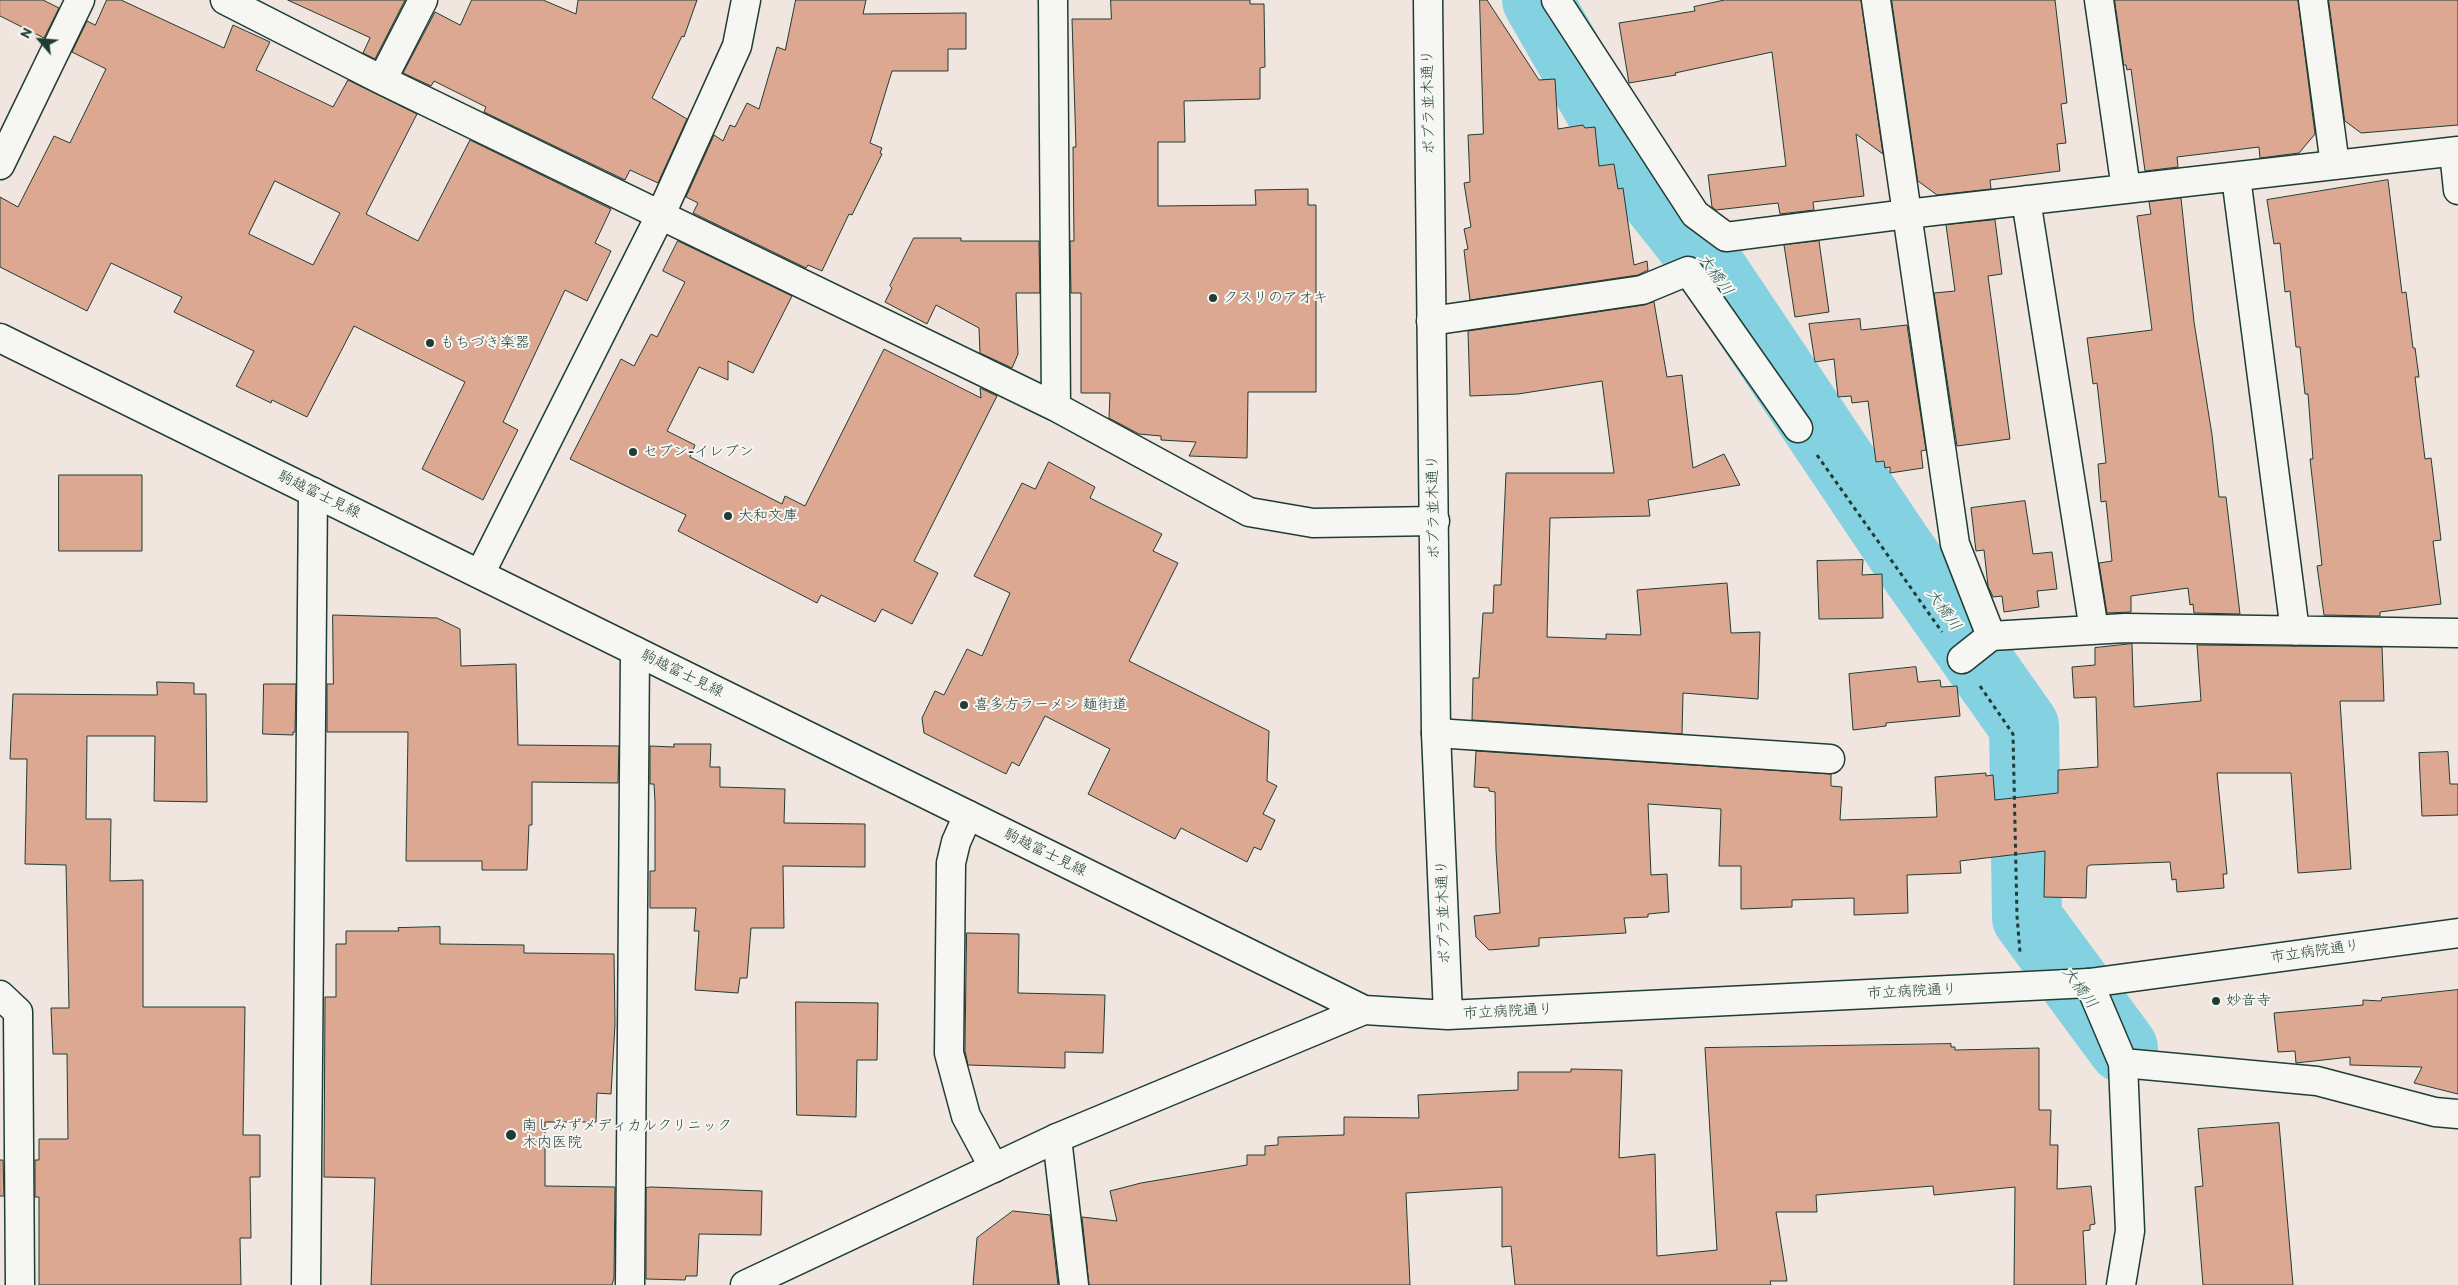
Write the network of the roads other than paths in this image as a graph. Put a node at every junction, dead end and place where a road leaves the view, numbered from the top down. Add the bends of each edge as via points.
1 (80, 0) edge
2 (225, 0) edge
3 (423, 0) edge
4 (746, 0) edge
5 (1052, 0) edge
6 (1428, 0) edge
7 (1556, 0) edge
8 (1876, 0) edge
9 (2099, 0) edge
10 (2313, 0) edge
11 (382, 80) junction
12 (2456, 151) edge
13 (0, 165) edge
14 (2335, 165) junction
15 (2236, 177) junction
16 (2126, 190) junction
17 (2458, 190) edge
18 (2026, 200) junction
19 (661, 214) junction
20 (1907, 214) junction
21 (1431, 321) junction
22 (0, 338) edge
23 (1056, 407) junction
24 (1798, 428) dead end
25 (313, 492) junction
26 (1435, 521) junction
27 (480, 574) junction
28 (2094, 630) junction
29 (2295, 631) junction
30 (2458, 633) edge
31 (1992, 636) junction
32 (635, 651) junction
33 (1962, 659) dead end
34 (1436, 733) junction
35 (1830, 759) dead end
36 (968, 815) junction
37 (2458, 933) edge
38 (2089, 983) junction
39 (0, 995) edge
40 (1364, 1010) junction
41 (1448, 1015) junction
42 (2123, 1063) junction
43 (2458, 1114) edge
44 (1057, 1138) junction
45 (994, 1168) junction
46 (20, 1285) edge
47 (306, 1285) edge
48 (630, 1285) edge
49 (745, 1285) edge
50 (1074, 1285) edge
51 (2121, 1285) edge

1 - 13 street
2 - 11 street
3 - 11 street
4 - 19 street via 737,46
5 - 23 street
6 - 21 street, ポプラ並木通り
7 - 20 street via 1695,214 1726,237
8 - 20 street
9 - 16 street
10 - 14 street
11 - 19 street
12 - 14 street
12 - 17 street
14 - 15 street
15 - 16 street
15 - 29 street
16 - 18 street
18 - 20 street
18 - 28 street
19 - 23 street
19 - 27 street
20 - 31 street via 1955,544
21 - 24 street via 1642,290 1688,271
21 - 26 street, ポプラ並木通り
22 - 25 street, 駒越富士見線
23 - 26 street via 1249,512 1313,523
25 - 27 street, 駒越富士見線
25 - 47 street
26 - 34 street, ポプラ並木通り
27 - 32 street, 駒越富士見線
28 - 29 street
28 - 31 street
29 - 30 street
31 - 33 street
32 - 36 street, 駒越富士見線
32 - 48 street
34 - 35 street
34 - 41 street, ポプラ並木通り
36 - 40 street, 駒越富士見線
36 - 45 street via 951,863 949,1053 966,1116
37 - 38 street, 市立病院通り
38 - 41 street, 市立病院通り
38 - 42 street
39 - 46 street via 18,1012
40 - 41 street, 市立病院通り
40 - 44 street
42 - 43 street via 2317,1081 2435,1112
42 - 51 street via 2130,1231
44 - 45 street
44 - 50 street
45 - 49 street

